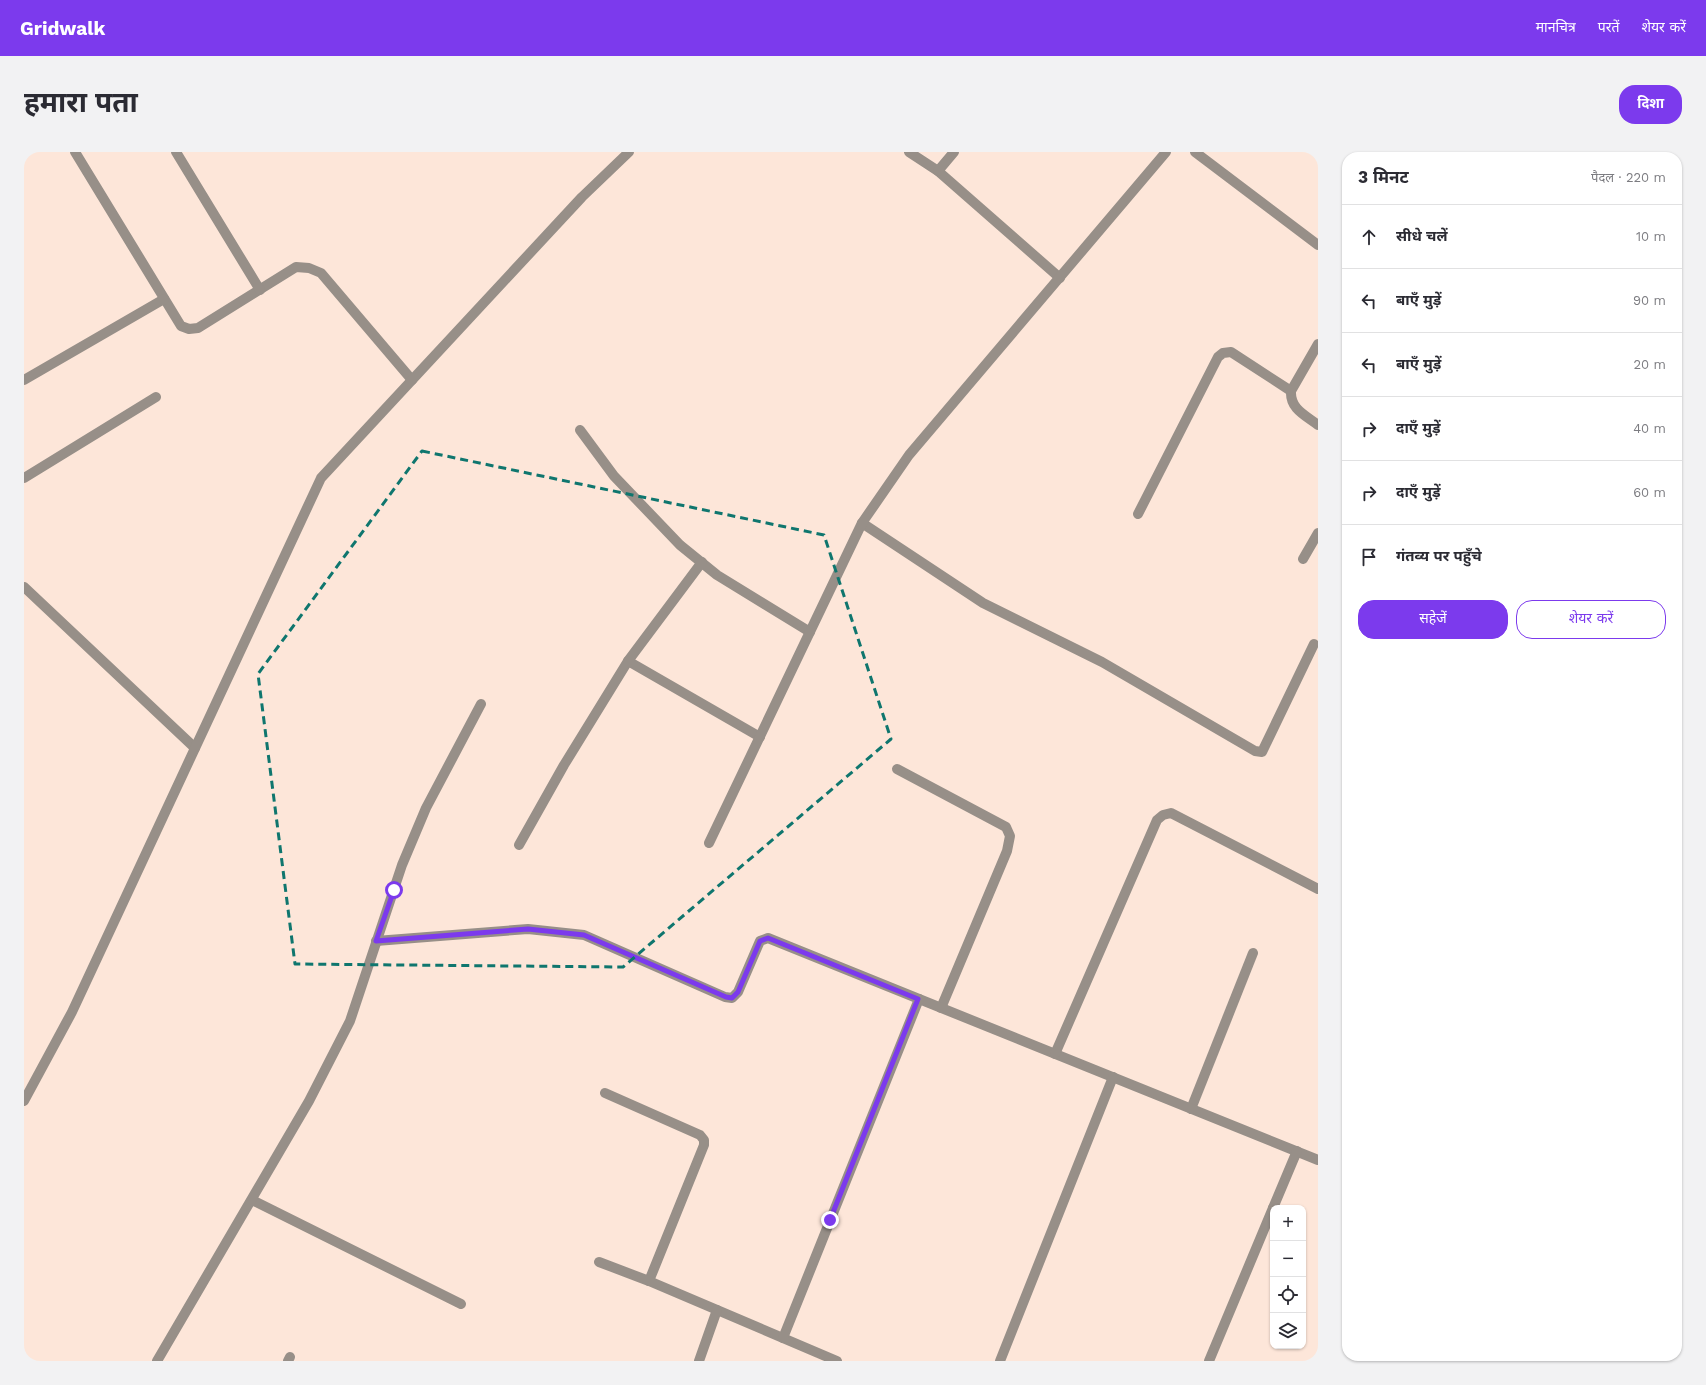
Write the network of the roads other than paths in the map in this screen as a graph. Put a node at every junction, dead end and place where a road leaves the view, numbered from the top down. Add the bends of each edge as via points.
1 (75, 152) edge
2 (176, 152) edge
3 (629, 152) edge
4 (909, 152) edge
5 (954, 152) edge
6 (1166, 152) edge
7 (1195, 152) edge
8 (938, 171) junction
9 (1318, 245) edge
10 (1060, 278) junction
11 (260, 290) junction
12 (164, 299) junction
13 (1318, 344) edge
14 (24, 380) edge
15 (412, 380) junction
16 (1291, 392) junction
17 (156, 397) dead end
18 (1318, 425) edge
19 (580, 430) dead end
20 (24, 478) edge
21 (1138, 514) dead end
22 (862, 523) junction
23 (1318, 533) edge
24 (1303, 559) dead end
25 (702, 562) junction
26 (24, 587) edge
27 (810, 632) junction
28 (1314, 644) dead end
29 (628, 661) junction
30 (481, 704) dead end
31 (760, 737) junction
32 (195, 748) junction
33 (897, 769) dead end
34 (709, 843) dead end
35 (519, 845) dead end
36 (1318, 889) edge
37 (376, 941) junction
38 (1253, 953) dead end
39 (918, 999) junction
40 (941, 1008) junction
41 (1055, 1054) junction
42 (1113, 1077) junction
43 (604, 1093) dead end
44 (24, 1101) edge
45 (1191, 1109) junction
46 (1297, 1151) junction
47 (1318, 1160) edge
48 (252, 1200) junction
49 (1274, 1205) edge
50 (1270, 1215) edge
51 (599, 1262) dead end
52 (649, 1281) junction
53 (461, 1304) dead end
54 (717, 1310) junction
55 (783, 1338) junction
56 (157, 1361) edge
57 (699, 1361) edge
58 (837, 1361) edge
59 (1000, 1361) edge
60 (1209, 1361) edge

1 - 12 street
2 - 11 street
3 - 15 street via 582,197
4 - 8 street
5 - 8 street
6 - 10 street
7 - 9 street
8 - 10 street
10 - 22 street via 909,455
11 - 12 street via 198,328 189,329 181,326
11 - 15 street via 296,268 309,268 321,273
12 - 14 street
13 - 16 street
15 - 32 street via 321,478
16 - 18 street via 1291,400 1295,407
16 - 21 street via 1231,352 1222,353
17 - 20 street
19 - 25 street via 614,476 680,545
22 - 27 street
22 - 28 street via 983,603 1102,662 1255,751 1262,752
23 - 24 street
25 - 27 street via 717,575
25 - 29 street
26 - 32 street
27 - 31 street
29 - 31 street
29 - 35 street via 564,765
30 - 37 street via 426,808 402,865
31 - 34 street
32 - 44 street via 72,1012
33 - 40 street via 1006,827 1010,836 1007,851
36 - 41 street via 1171,813 1163,814 1157,820
37 - 39 street via 528,929 584,935 732,998 738,992 760,941 768,938
37 - 48 street via 350,1021 309,1101
38 - 45 street
39 - 40 street
39 - 55 street
40 - 41 street
41 - 42 street
42 - 45 street
42 - 59 street
43 - 52 street via 700,1134 704,1140
45 - 46 street
46 - 47 street
46 - 49 street
48 - 53 street
48 - 56 street
50 - 60 street
51 - 52 street
52 - 54 street
54 - 55 street
54 - 57 street
55 - 58 street

